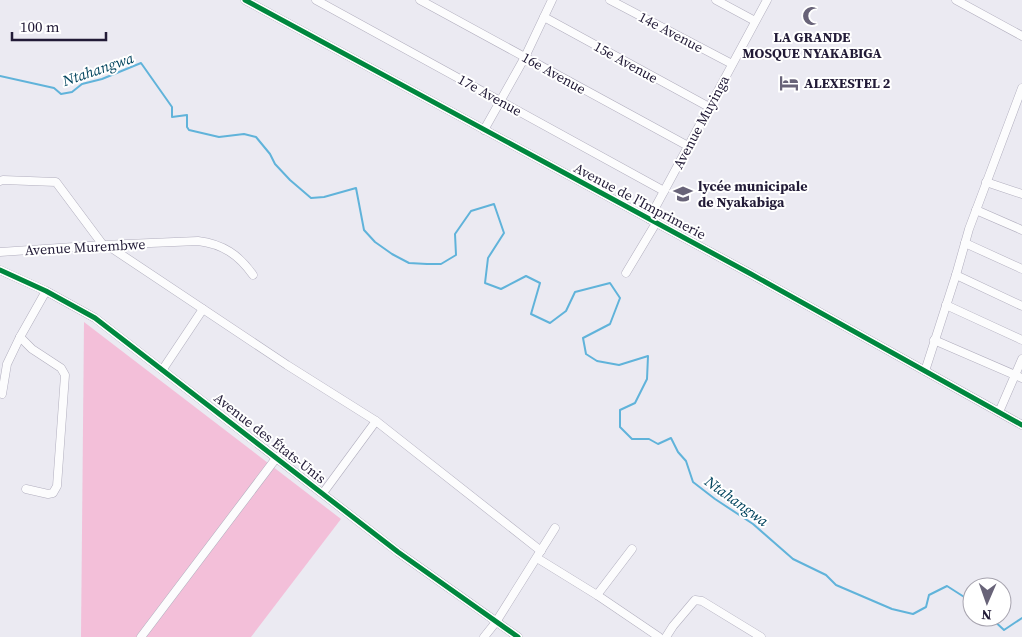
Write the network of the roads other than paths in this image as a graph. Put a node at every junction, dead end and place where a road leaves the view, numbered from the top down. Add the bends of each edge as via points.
1 (245, 0) edge
2 (316, 0) edge
3 (420, 0) edge
4 (552, 0) edge
5 (610, 0) edge
6 (716, 0) edge
7 (767, 0) edge
8 (956, 0) edge
9 (544, 17) junction
10 (754, 21) junction
11 (1022, 36) edge
12 (525, 57) junction
13 (732, 64) junction
14 (1022, 88) edge
15 (502, 101) junction
16 (709, 107) junction
17 (484, 130) junction
18 (688, 146) junction
19 (0, 181) edge
20 (986, 182) junction
21 (664, 191) junction
22 (1022, 194) edge
23 (976, 210) junction
24 (653, 221) junction
25 (1022, 230) edge
26 (965, 243) junction
27 (105, 245) junction
28 (0, 254) edge
29 (1022, 269) edge
30 (0, 270) edge
31 (626, 273) dead end
32 (253, 275) dead end
33 (956, 275) junction
34 (46, 291) junction
35 (946, 305) junction
36 (1022, 306) edge
37 (203, 309) junction
38 (20, 337) junction
39 (934, 340) junction
40 (1022, 340) edge
41 (1022, 359) edge
42 (163, 369) junction
43 (925, 370) junction
44 (1019, 376) edge
45 (2, 394) dead end
46 (999, 412) junction
47 (376, 421) junction
48 (1022, 425) edge
49 (277, 457) junction
50 (26, 489) dead end
51 (322, 493) junction
52 (555, 528) dead end
53 (632, 549) dead end
54 (539, 554) junction
55 (597, 595) junction
56 (496, 622) junction
57 (141, 637) edge
58 (484, 637) edge
59 (518, 637) edge
60 (659, 637) edge
61 (666, 637) edge
62 (761, 637) edge

1 - 17 street, Avenue de l'Imprimerie
2 - 15 street, 17e Avenue
3 - 12 street, 16e Avenue
4 - 9 street
5 - 13 street, 14e Avenue
6 - 10 street
7 - 10 street, Avenue Muyinga
8 - 11 street
9 - 12 street
9 - 16 street, 15e Avenue
10 - 13 street, Avenue Muyinga
12 - 15 street
12 - 18 street, 16e Avenue
13 - 16 street, Avenue Muyinga
14 - 20 street
15 - 17 street
15 - 21 street, 17e Avenue
16 - 18 street, Avenue Muyinga
17 - 24 street, Avenue de l'Imprimerie
18 - 21 street, Avenue Muyinga
19 - 27 street via 56,182
20 - 22 street
20 - 23 street
21 - 24 street, Avenue Muyinga
23 - 25 street
23 - 26 street
24 - 31 street, Avenue Muyinga
24 - 43 street, Avenue de l'Imprimerie
26 - 29 street
26 - 33 street
27 - 28 street, Avenue Murembwe
27 - 32 street, Avenue Murembwe via 213,243 243,261
27 - 37 street
30 - 34 street, Avenue des États-Unis
33 - 35 street
33 - 36 street
34 - 38 street
34 - 42 street, Avenue des États-Unis via 90,314
35 - 39 street
35 - 40 street
37 - 42 street
37 - 47 street
38 - 45 street via 7,364
38 - 50 street via 61,368 66,378 57,489 48,494
39 - 43 street
39 - 44 street
41 - 44 street
42 - 49 street, Avenue des États-Unis
43 - 46 street, Avenue de l'Imprimerie
44 - 46 street
46 - 48 street, Avenue de l'Imprimerie
47 - 51 street
47 - 54 street
49 - 51 street, Avenue des États-Unis
49 - 57 street
51 - 56 street, Avenue des États-Unis
52 - 54 street
53 - 55 street
54 - 55 street
54 - 56 street
55 - 60 street
56 - 58 street
56 - 59 street, Avenue des États-Unis
61 - 62 street via 695,600 702,601

